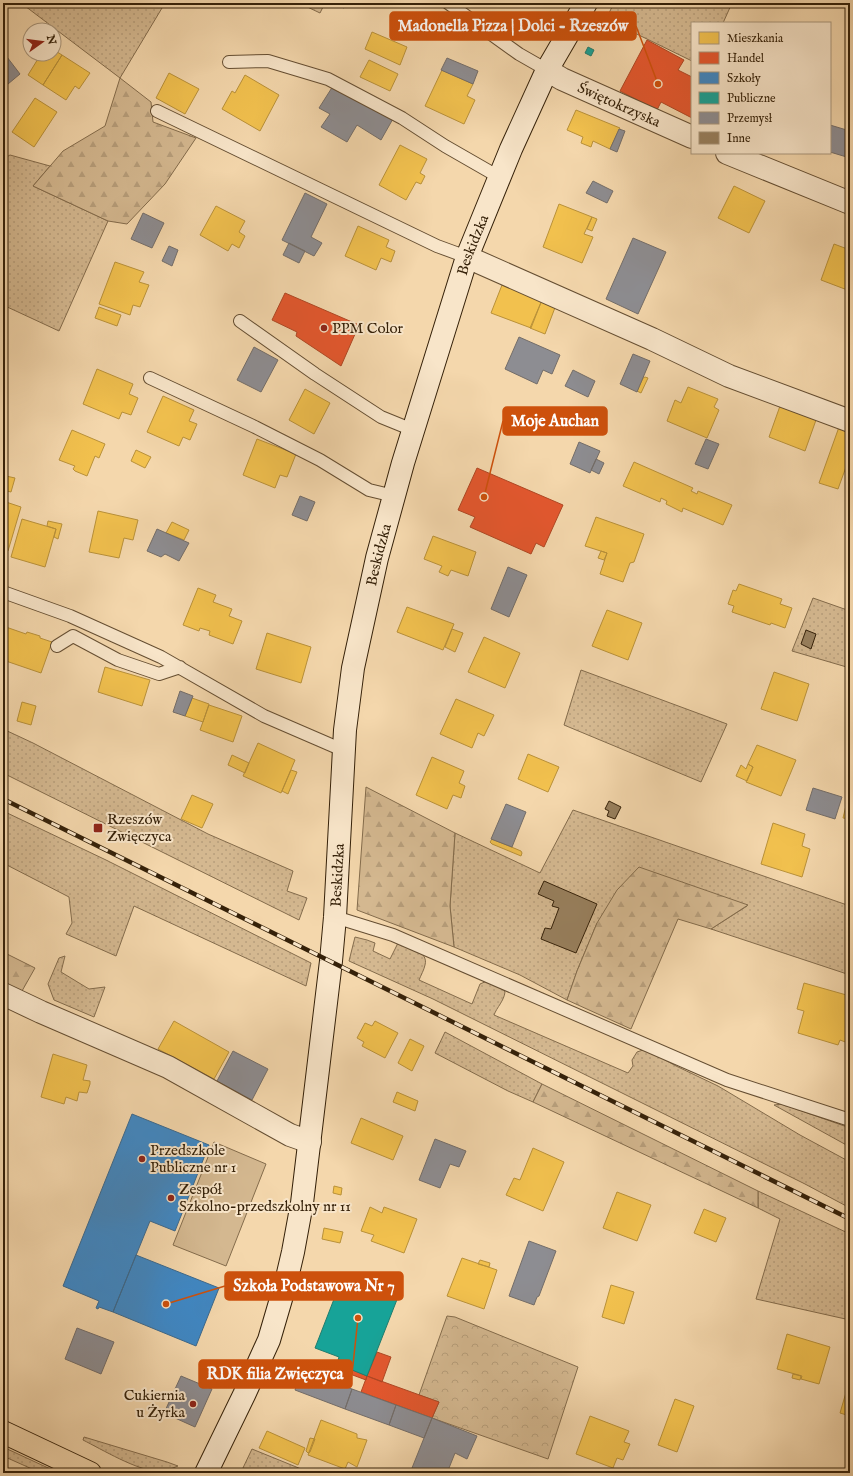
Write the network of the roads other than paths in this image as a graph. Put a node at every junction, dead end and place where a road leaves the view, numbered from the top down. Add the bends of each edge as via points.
1 (448, 3) edge
2 (586, 3) edge
3 (229, 62) dead end
4 (547, 70) junction
5 (157, 111) dead end
6 (691, 138) edge
7 (729, 154) edge
8 (500, 177) junction
9 (850, 203) edge
10 (468, 257) junction
11 (240, 321) dead end
12 (150, 378) dead end
13 (850, 421) edge
14 (413, 430) junction
15 (394, 496) junction
16 (3, 592) edge
17 (57, 646) dead end
18 (180, 668) junction
19 (344, 751) junction
20 (335, 917) junction
21 (3, 994) edge
22 (850, 1120) edge
23 (310, 1142) junction
24 (3, 1432) edge
25 (90, 1473) edge
26 (206, 1473) edge

1 - 4 lane via 519,54
2 - 4 street, Beskidzka
3 - 8 lane via 268,61 328,79 402,118
4 - 6 street, Świętokrzyska
4 - 8 street, Beskidzka
5 - 10 lane via 437,246
7 - 9 street
8 - 10 street, Beskidzka
10 - 13 street via 652,339 728,376
10 - 14 street, Beskidzka
11 - 14 lane via 381,417
12 - 15 lane via 320,460 369,490
14 - 15 street, Beskidzka
15 - 19 street, Beskidzka via 356,652
16 - 18 lane via 70,616
17 - 18 lane via 73,636 118,660 159,674
18 - 19 lane via 264,716
19 - 20 street, Beskidzka
20 - 22 lane via 393,935 727,1080
20 - 23 street, Beskidzka
21 - 23 street via 168,1067 290,1135
23 - 26 street, Beskidzka via 293,1252 269,1340
24 - 25 highway

